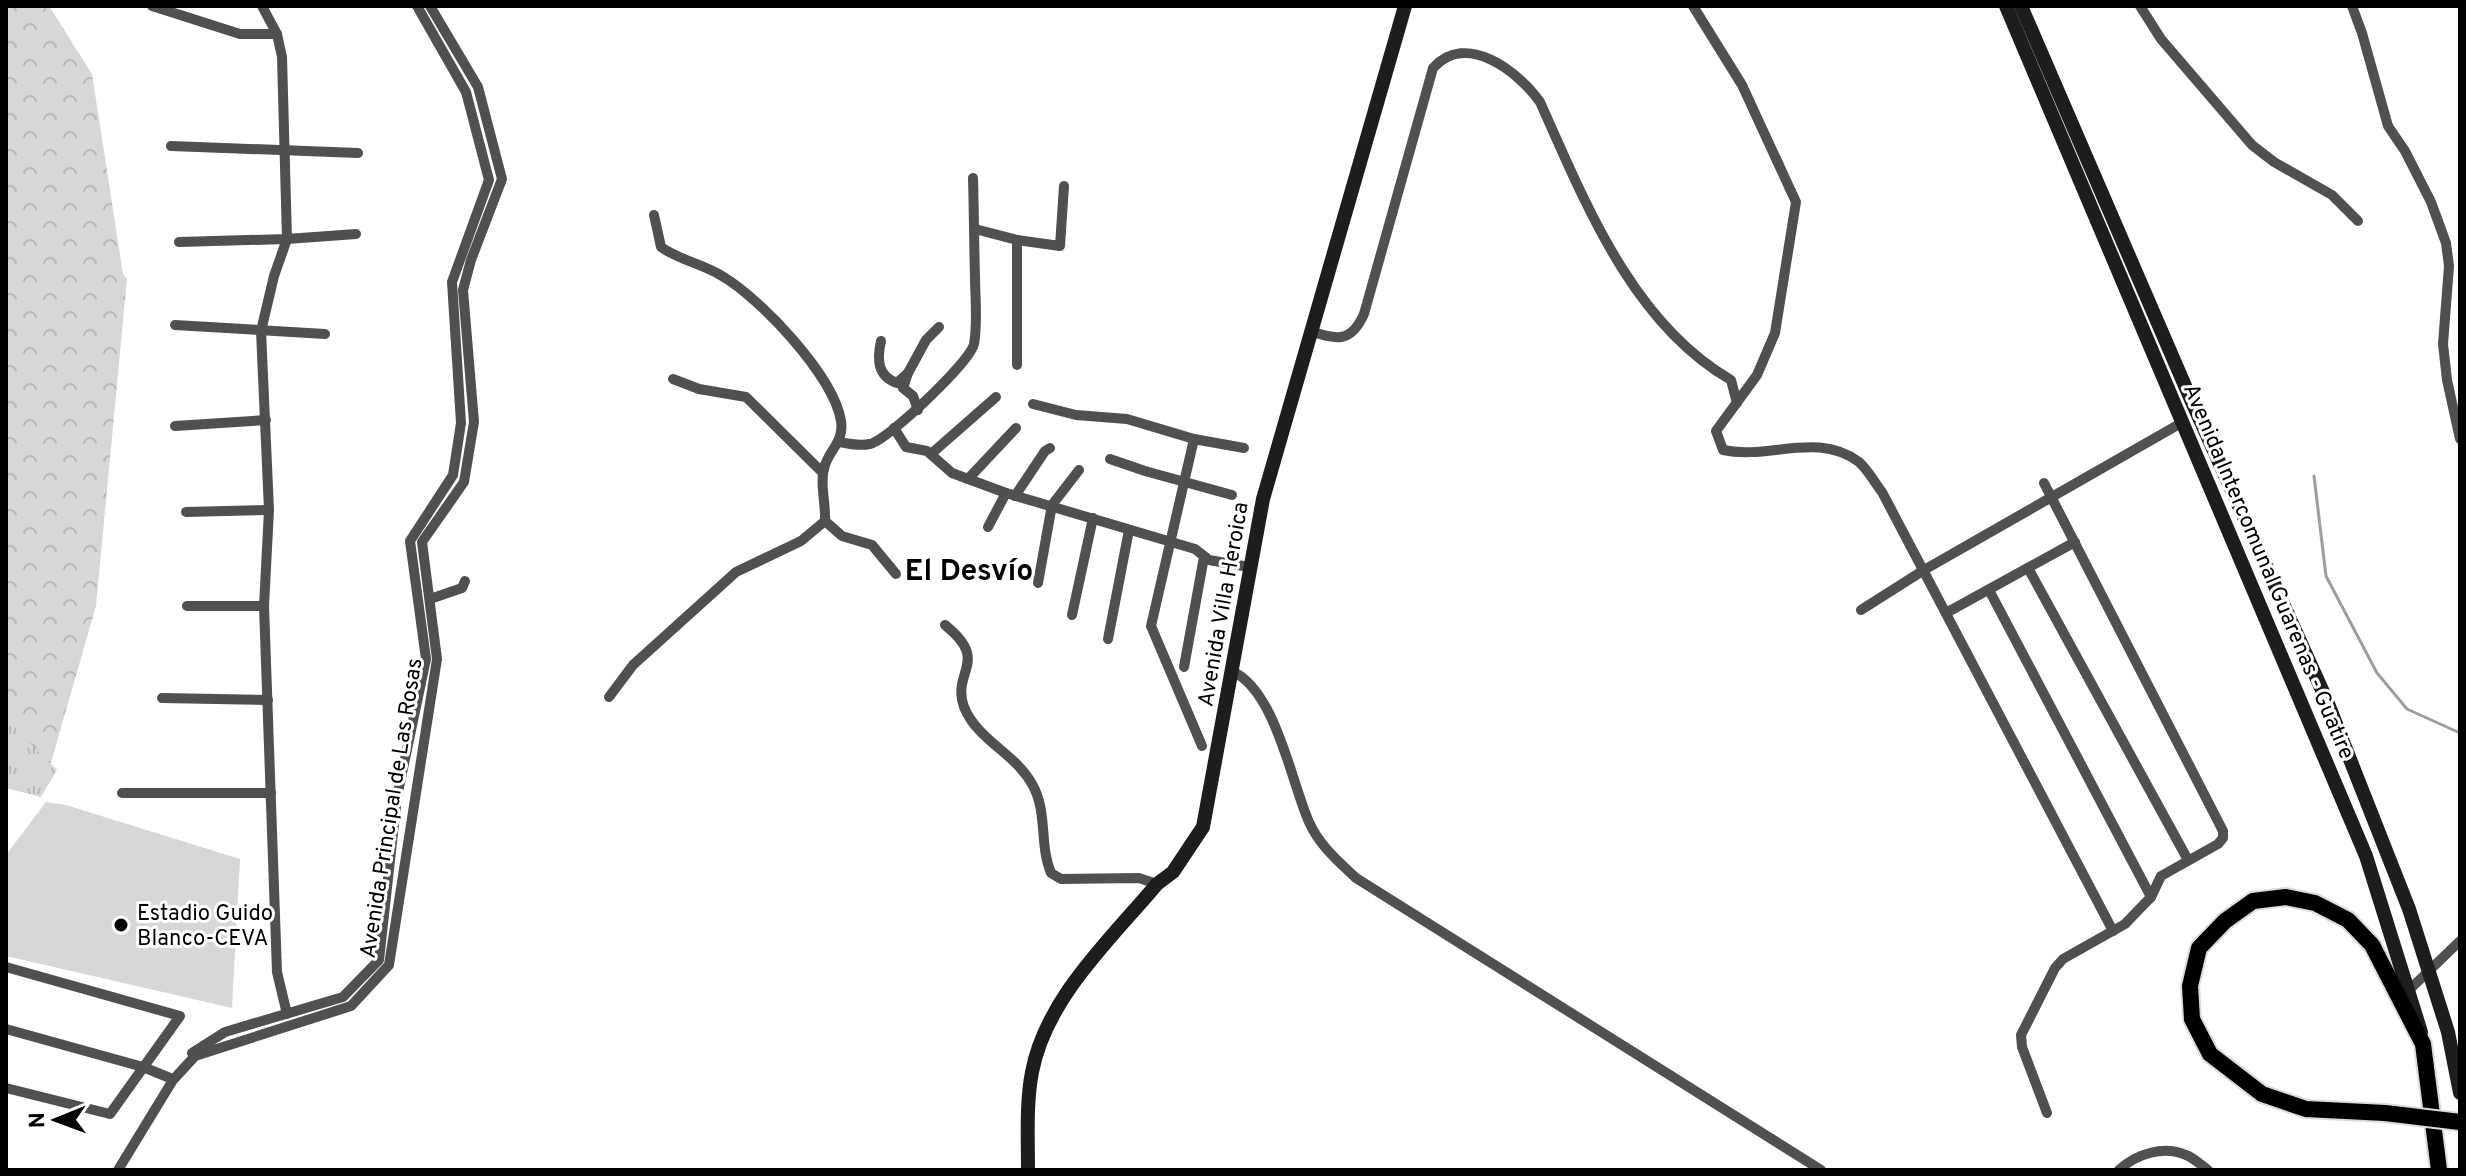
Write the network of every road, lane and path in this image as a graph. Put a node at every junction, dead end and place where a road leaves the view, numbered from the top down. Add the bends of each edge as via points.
1 (152, 6) edge
2 (262, 6) edge
3 (417, 6) edge
4 (430, 6) edge
5 (1405, 6) edge
6 (1693, 6) edge
7 (2006, 6) edge
8 (2021, 6) edge
9 (2140, 6) edge
10 (2352, 6) edge
11 (277, 34) junction
12 (171, 146) dead end
13 (285, 152) junction
14 (358, 153) dead end
15 (973, 178) dead end
16 (1064, 186) dead end
17 (654, 215) dead end
18 (2358, 221) dead end
19 (975, 229) junction
20 (356, 234) dead end
21 (287, 239) junction
22 (1017, 240) junction
23 (179, 242) dead end
24 (175, 325) dead end
25 (939, 327) dead end
26 (261, 331) junction
27 (1310, 331) junction
28 (325, 334) dead end
29 (881, 341) dead end
30 (1017, 365) dead end
31 (908, 373) junction
32 (673, 379) dead end
33 (996, 397) dead end
34 (1737, 403) junction
35 (1033, 404) dead end
36 (918, 410) junction
37 (266, 420) junction
38 (2183, 422) junction
39 (175, 426) dead end
40 (894, 428) junction
41 (1016, 428) dead end
42 (1194, 439) junction
43 (2460, 439) edge
44 (840, 442) junction
45 (1050, 448) dead end
46 (1244, 448) dead end
47 (931, 454) junction
48 (1110, 459) dead end
49 (1079, 470) dead end
50 (823, 473) junction
51 (968, 479) junction
52 (1184, 482) junction
53 (2044, 483) dead end
54 (1010, 494) junction
55 (1232, 495) dead end
56 (2051, 496) junction
57 (1052, 505) junction
58 (269, 510) junction
59 (186, 512) dead end
60 (1093, 518) junction
61 (825, 521) junction
62 (988, 527) dead end
63 (1129, 530) junction
64 (2075, 542) junction
65 (1169, 543) junction
66 (1204, 557) junction
67 (1249, 567) junction
68 (2028, 568) junction
69 (1924, 570) junction
70 (896, 574) dead end
71 (465, 581) dead end
72 (1038, 583) dead end
73 (1989, 590) junction
74 (430, 599) junction
75 (187, 606) dead end
76 (264, 606) junction
77 (1861, 610) dead end
78 (1946, 613) junction
79 (1072, 615) dead end
80 (945, 625) dead end
81 (1108, 639) dead end
82 (1184, 667) dead end
83 (1232, 671) junction
84 (609, 697) dead end
85 (162, 698) dead end
86 (268, 700) junction
87 (1202, 746) dead end
88 (122, 793) dead end
89 (271, 793) junction
90 (2188, 860) junction
91 (1157, 884) junction
92 (2151, 897) junction
93 (2113, 931) junction
94 (2460, 941) edge
95 (6, 967) edge
96 (2430, 972) junction
97 (2409, 990) junction
98 (287, 1014) junction
99 (6, 1029) edge
100 (2423, 1044) junction
101 (143, 1067) junction
102 (170, 1078) junction
103 (6, 1088) edge
104 (2460, 1093) edge
105 (2047, 1113) dead end
106 (2460, 1122) edge
107 (112, 1170) edge
108 (118, 1170) edge
109 (1028, 1170) edge
110 (1821, 1170) edge
111 (2119, 1170) edge
112 (2208, 1170) edge
113 (2439, 1170) edge

1 - 11 street via 240,34
2 - 11 street
3 - 98 street via 466,92 489,180 452,282 461,423 453,475 410,541 426,659 397,797 379,960 343,997
4 - 74 street, Avenida Principal de Las Rosas via 478,87 502,179 463,290 474,422 464,482 422,542
5 - 27 main road, Avenida Villa Heroica
6 - 34 street via 1742,85 1796,202 1775,333 1757,375
7 - 38 main road, Avenida Intercomunal Guarenas - Guatire
8 - 96 main road, Avenida Intercomunal Guarenas - Guatire via 2327,701
9 - 18 street via 2161,39 2252,145 2332,195
10 - 43 street via 2388,126 2431,202 2446,243 2443,344
11 - 13 street
12 - 13 street
13 - 14 street
13 - 21 street
15 - 19 street
16 - 22 street via 1060,246
17 - 44 street via 661,247 726,278 810,360 836,402
19 - 22 street
19 - 36 street via 974,347
20 - 21 street
21 - 23 street
21 - 26 street
22 - 30 street
24 - 26 street
25 - 31 street
26 - 28 street
26 - 37 street
27 - 34 street via 1333,338 1357,329 1433,68 1457,51 1475,54 1516,73 1530,87 1620,265 1675,336 1731,380
27 - 67 main road, Avenida Villa Heroica
29 - 31 street via 883,374 897,383
31 - 36 street via 903,388
32 - 50 street via 746,397
33 - 47 street
34 - 69 street via 1716,431 1723,450 1741,454 1834,448 1861,464
35 - 42 street via 1076,415 1127,419
36 - 40 street
37 - 39 street
37 - 58 street
38 - 56 street
38 - 97 main road, Avenida Intercomunal Guarenas - Guatire via 2366,856
40 - 44 street via 869,444
40 - 47 street via 906,447
41 - 51 street
42 - 46 street
42 - 52 street
44 - 50 street
45 - 54 street
47 - 51 street
48 - 52 street
49 - 57 street
50 - 61 street
51 - 54 street
52 - 55 street
52 - 65 street
53 - 56 street
54 - 57 street
54 - 62 street
56 - 64 street
56 - 69 street
57 - 60 street
57 - 72 street
58 - 59 street
58 - 76 street
60 - 63 street
60 - 79 street
61 - 70 street via 842,536 872,545
61 - 84 street via 801,541 736,572 633,665
63 - 65 street
63 - 81 street
64 - 68 street
64 - 90 street via 2223,831 2218,844
65 - 66 street via 1195,549
65 - 87 street via 1151,626
66 - 67 street
66 - 82 street
67 - 83 main road, Avenida Villa Heroica
68 - 73 street
68 - 90 street
69 - 77 street
69 - 78 street
71 - 74 street via 462,588
73 - 78 street
73 - 92 street
74 - 108 street, Avenida Principal de Las Rosas via 437,659 389,965 351,1006 195,1056 173,1080
75 - 76 street
76 - 86 street
78 - 93 street
80 - 91 street via 968,654 962,697 973,725 1005,751 1033,785 1051,873 1061,879 1139,878
83 - 91 main road, Avenida Villa Heroica via 1203,827 1173,872
83 - 110 street via 1257,696 1286,748 1309,822 1328,852 1356,878
85 - 86 street
86 - 89 street
88 - 89 street
89 - 98 street via 277,972
90 - 92 street via 2161,876
91 - 109 main road, Avenida Villa Heroica via 1077,979 1048,1028 1032,1073
92 - 93 street
93 - 105 street via 2055,968 2021,1035
94 - 96 street
95 - 101 street via 180,1016
96 - 97 street
96 - 104 main road, Avenida Intercomunal Guarenas - Guatire
97 - 100 main road, Avenida Intercomunal Guarenas - Guatire
98 - 102 street via 225,1032 192,1053
99 - 101 street
100 - 106 highway, bridge via 2372,945 2348,920 2315,903 2286,897 2253,901 2199,948 2190,986 2192,1019 2210,1054 2262,1094 2306,1109
100 - 113 highway, Avenida Intercomunal Guarenas - Guatire
101 - 102 street
101 - 103 street via 110,1114
102 - 107 street
111 - 112 street via 2156,1151 2185,1154

